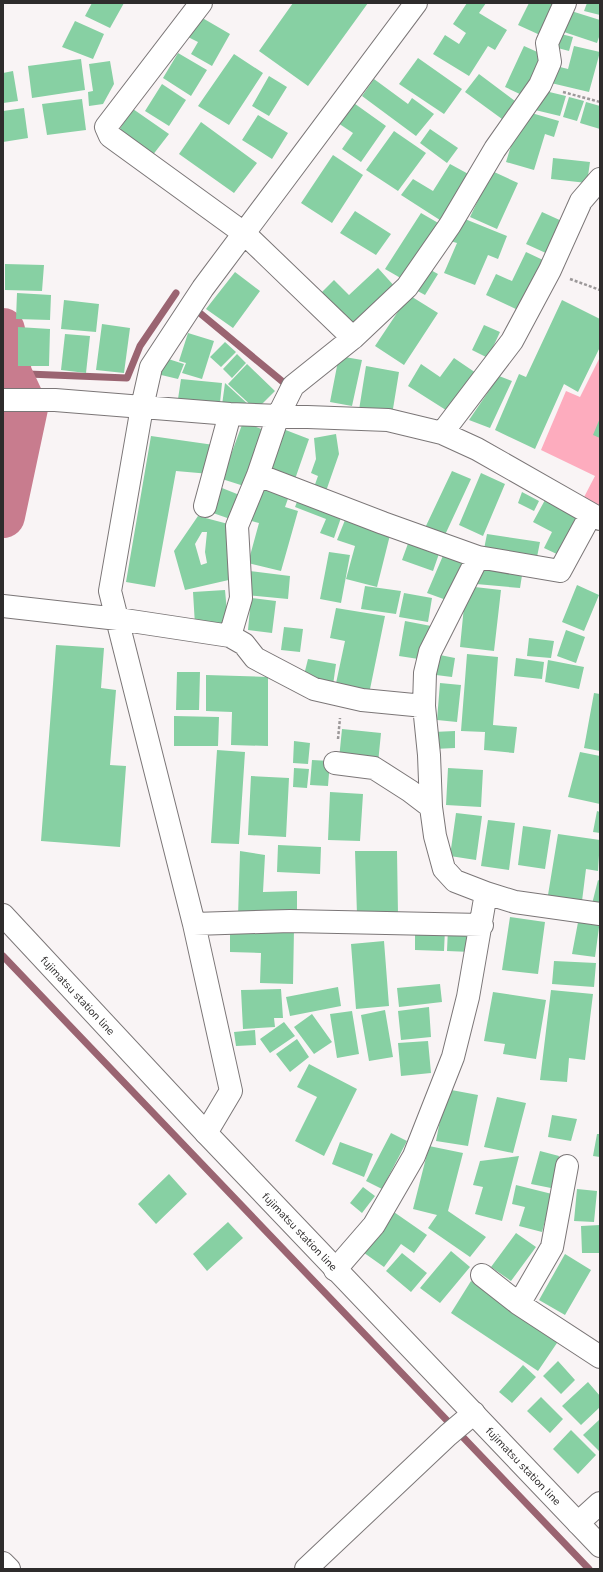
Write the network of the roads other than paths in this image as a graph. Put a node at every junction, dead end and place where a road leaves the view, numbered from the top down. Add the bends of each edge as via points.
1 (201, 3) edge
2 (416, 3) edge
3 (565, 3) edge
4 (600, 179) edge
5 (245, 234) junction
6 (353, 338) junction
7 (9, 400) edge
8 (142, 407) junction
9 (230, 414) junction
10 (278, 416) junction
11 (442, 433) junction
12 (258, 475) junction
13 (205, 506) dead end
14 (596, 516) edge
15 (478, 557) junction
16 (7, 606) edge
17 (118, 619) junction
18 (230, 636) junction
19 (424, 706) junction
20 (335, 764) road end
21 (431, 807) junction
22 (486, 893) junction
23 (600, 914) edge
24 (3, 915) edge
25 (194, 924) junction
26 (482, 925) junction
27 (206, 1133) junction
28 (567, 1166) dead end
29 (335, 1270) junction
30 (482, 1275) dead end
31 (519, 1304) junction
32 (600, 1357) edge
33 (470, 1416) junction
34 (600, 1503) edge
35 (578, 1523) junction
36 (600, 1546) edge
37 (3, 1563) edge
38 (9, 1569) edge
39 (306, 1569) edge

1 - 5 street via 106,127 110,136
2 - 5 street
3 - 6 street via 547,44 550,62 540,85 495,149 450,225 406,287
4 - 11 street via 582,201 550,270 512,341
5 - 6 street
5 - 8 street via 203,288 151,367
6 - 10 street via 293,386
7 - 8 street via 55,400
8 - 9 street
8 - 17 street via 110,591
9 - 10 street
9 - 13 street
10 - 11 street via 388,420
10 - 12 street
11 - 14 street via 477,449
12 - 15 street
12 - 18 street via 237,526 241,598
14 - 15 street via 560,570
15 - 19 street via 430,652 425,673
16 - 17 street
17 - 18 street
17 - 25 street
18 - 19 street via 244,644 256,658 314,689 362,700
19 - 21 street
20 - 21 street via 374,768
21 - 22 street via 435,836 444,869 455,881
22 - 23 street via 515,902
22 - 26 street
24 - 27 street, fujimatsu station line
25 - 26 street via 290,921
25 - 27 street via 231,1091
26 - 29 street via 453,1058 414,1156 374,1224
27 - 29 street, fujimatsu station line
28 - 31 street via 552,1247
29 - 33 street, fujimatsu station line
30 - 31 street
31 - 32 street
33 - 35 street, fujimatsu station line
33 - 39 street
34 - 35 street
35 - 36 street, fujimatsu station line
37 - 38 street

